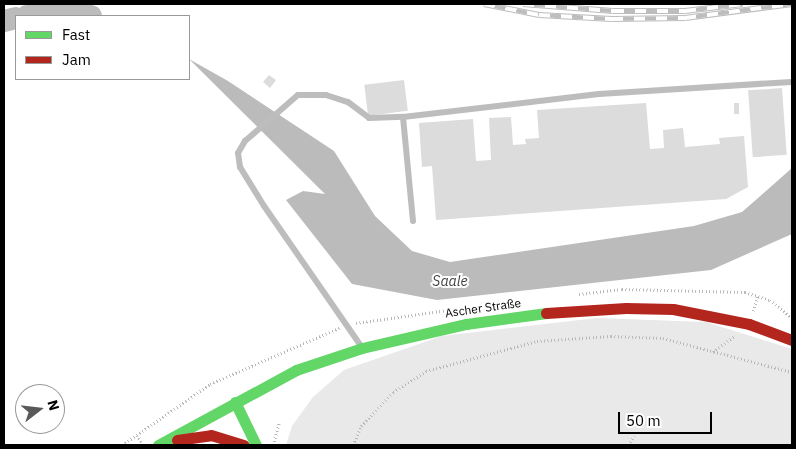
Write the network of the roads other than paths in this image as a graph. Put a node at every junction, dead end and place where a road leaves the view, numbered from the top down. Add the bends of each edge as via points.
1 (792, 82) edge
2 (403, 117) junction
3 (413, 221) dead end
4 (792, 340) edge
5 (362, 348) junction
6 (235, 402) junction
7 (160, 444) edge
8 (243, 445) edge
9 (256, 445) edge

1 - 2 lane via 599,94
2 - 3 lane
2 - 5 lane via 369,118 348,102 307,93 286,103 245,141 238,153 240,167 264,206
4 - 5 street, Ascher Straße via 748,324 673,309 617,308 466,324
5 - 6 street, Ascher Straße via 296,370
6 - 7 street, Ascher Straße
6 - 9 street
7 - 8 street via 211,435

